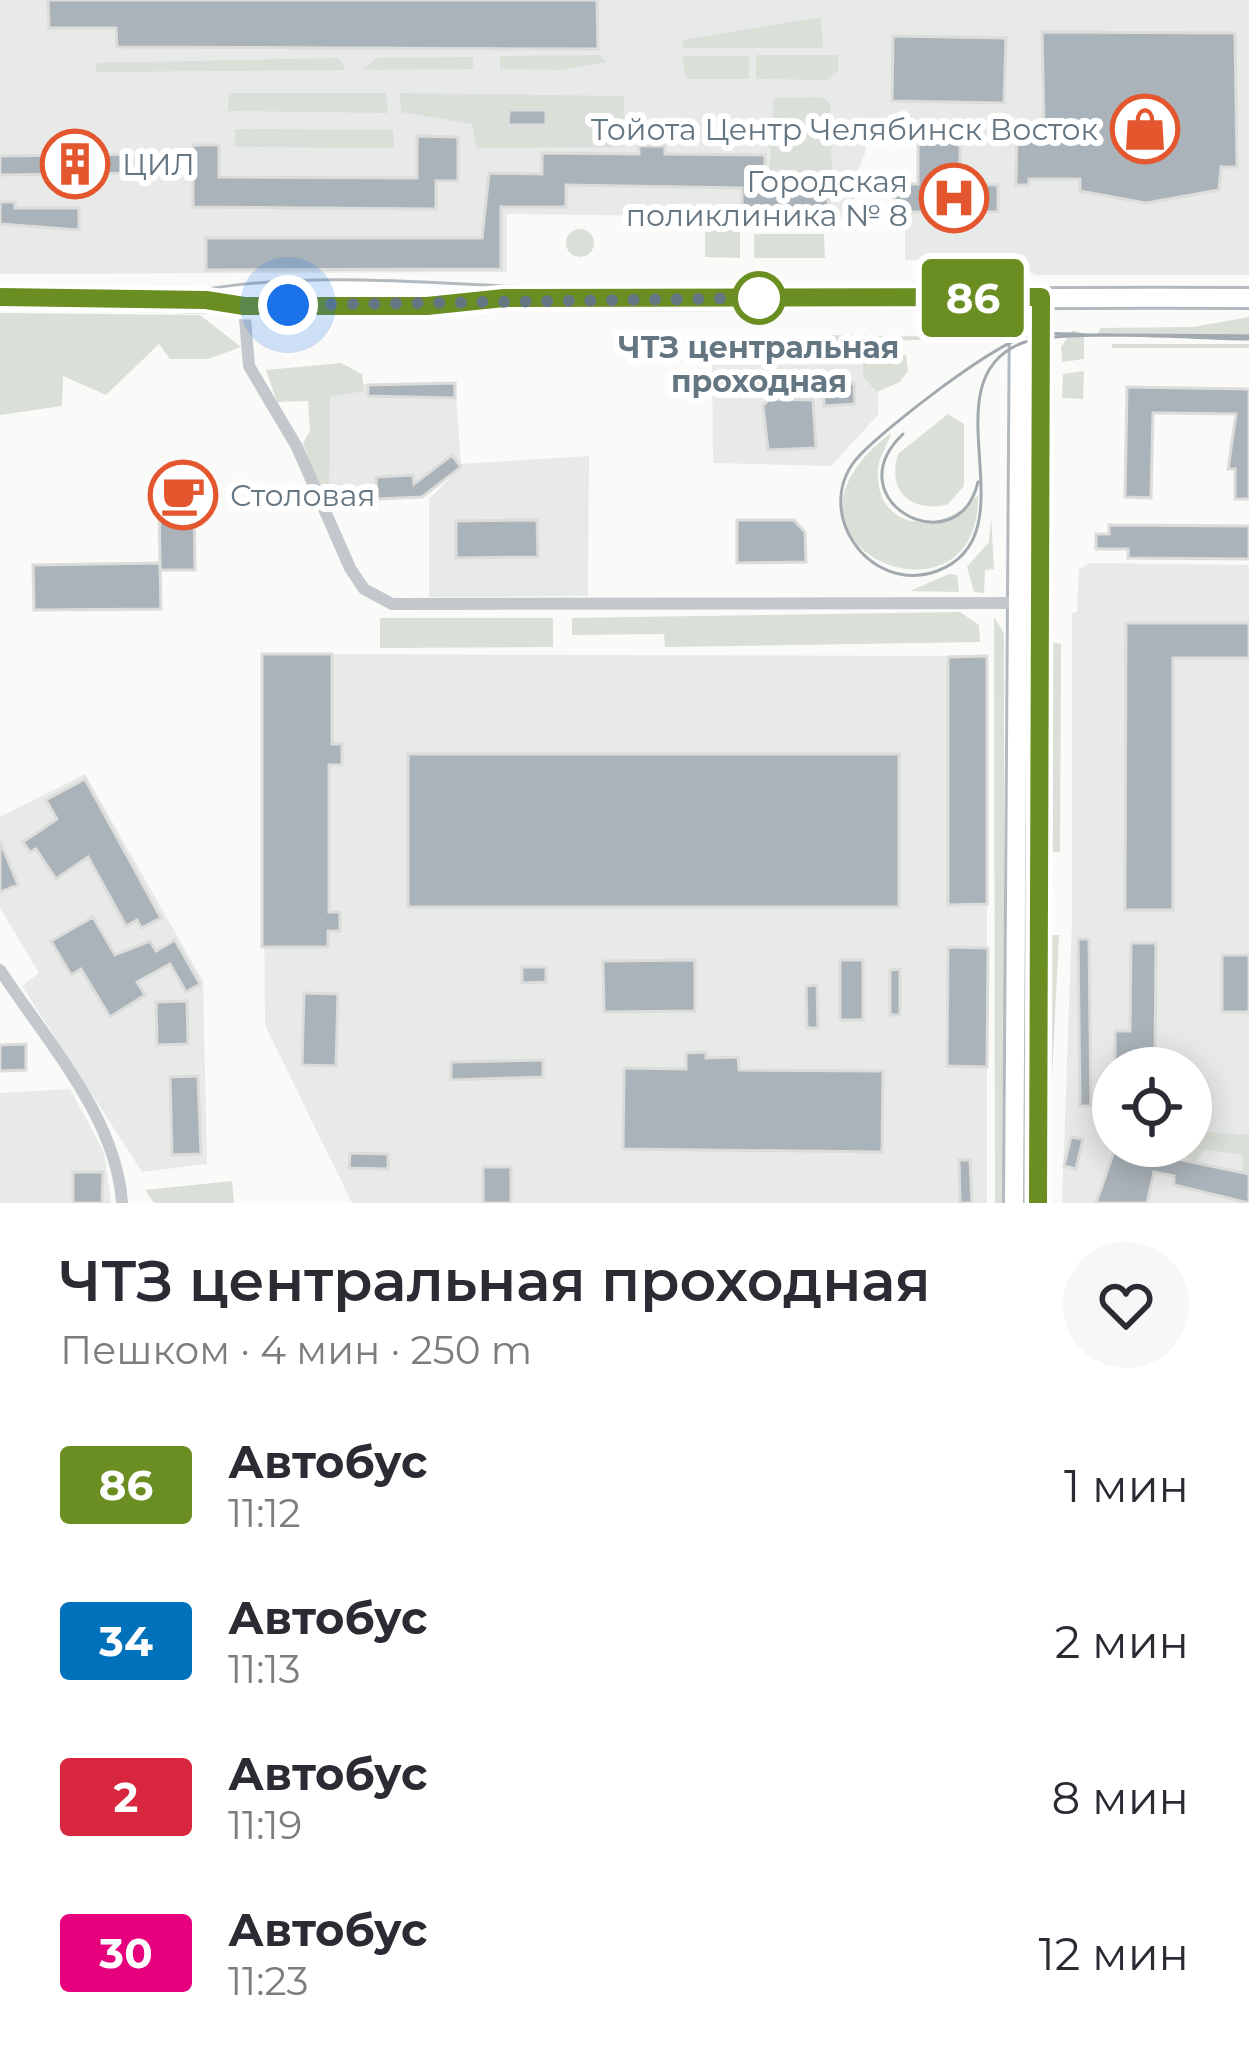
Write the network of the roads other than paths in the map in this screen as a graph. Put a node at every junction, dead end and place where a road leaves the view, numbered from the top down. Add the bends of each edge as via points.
1 (0, 297) edge
2 (1020, 297) junction
3 (1041, 297) junction
4 (1249, 298) edge
5 (250, 300) junction
6 (1029, 603) junction
7 (0, 970) edge
8 (122, 1203) edge
9 (1014, 1203) edge
10 (1038, 1203) edge

1 - 5 main road
2 - 3 main road
2 - 5 main road
2 - 6 main road
3 - 4 main road
3 - 6 main road
5 - 6 street via 249,366 297,447 350,568 364,590 392,604
6 - 9 main road
6 - 10 main road
7 - 8 street via 96,1118

